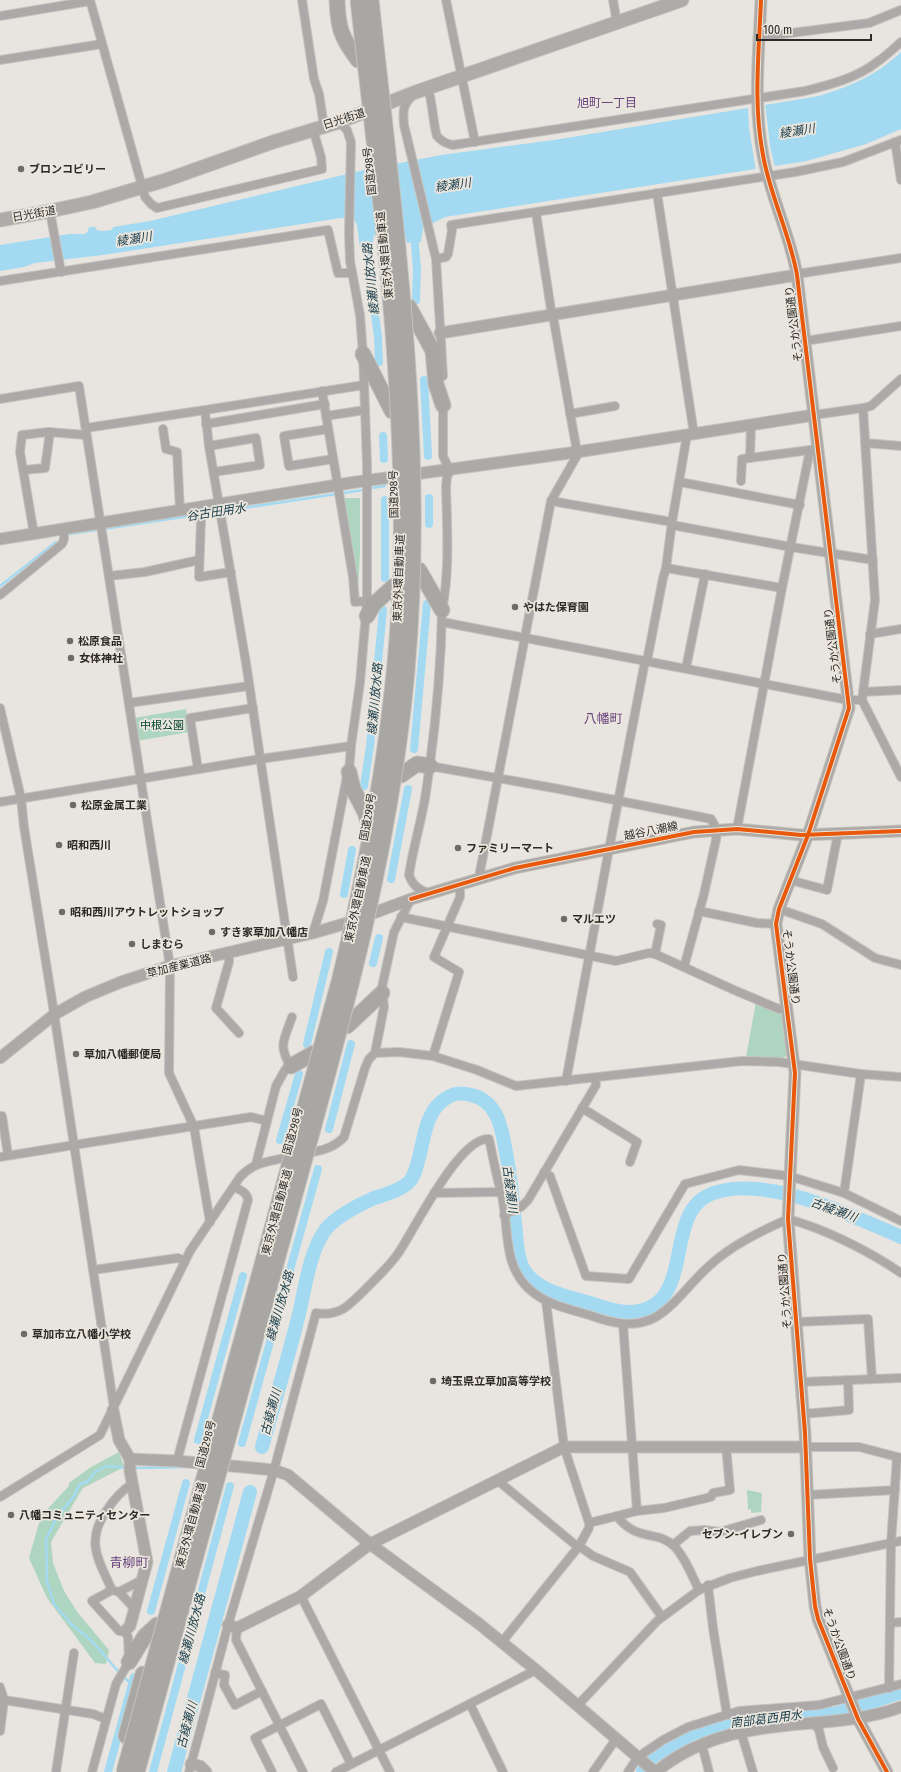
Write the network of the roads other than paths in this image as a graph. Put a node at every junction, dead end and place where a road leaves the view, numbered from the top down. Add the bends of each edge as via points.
1 (302, 0) edge
2 (337, 0) edge
3 (352, 0) edge
4 (358, 0) edge
5 (371, 0) edge
6 (377, 0) edge
7 (446, 0) edge
8 (613, 0) edge
9 (682, 0) edge
10 (761, 0) edge
11 (90, 1) edge
12 (0, 6) edge
13 (901, 10) edge
14 (1, 16) edge
15 (617, 23) junction
16 (760, 38) junction
17 (901, 42) edge
18 (102, 44) junction
19 (0, 60) edge
20 (358, 60) junction
21 (461, 77) junction
22 (422, 90) junction
23 (756, 101) junction
24 (388, 103) junction
25 (364, 113) junction
26 (339, 122) junction
27 (318, 128) junction
28 (898, 141) edge
29 (475, 142) junction
30 (767, 174) junction
31 (901, 180) edge
32 (143, 187) junction
33 (657, 194) junction
34 (50, 211) junction
35 (536, 213) junction
36 (0, 220) edge
37 (901, 258) edge
38 (436, 259) junction
39 (61, 272) junction
40 (352, 273) junction
41 (797, 274) junction
42 (0, 281) edge
43 (672, 295) junction
44 (409, 307) junction
45 (553, 316) junction
46 (901, 326) edge
47 (440, 333) junction
48 (805, 341) junction
49 (363, 354) junction
50 (901, 379) edge
51 (364, 385) junction
52 (322, 391) junction
53 (0, 399) edge
54 (324, 404) junction
55 (443, 405) junction
56 (615, 406) dead end
57 (863, 408) junction
58 (205, 410) junction
59 (365, 410) junction
60 (392, 411) junction
61 (570, 414) junction
62 (814, 414) junction
63 (326, 416) junction
64 (206, 424) junction
65 (751, 425) junction
66 (163, 429) dead end
67 (328, 429) junction
68 (86, 431) junction
69 (50, 432) junction
70 (691, 434) junction
71 (865, 443) junction
72 (209, 446) junction
73 (901, 446) edge
74 (814, 449) junction
75 (578, 452) junction
76 (750, 458) junction
77 (333, 459) junction
78 (24, 470) junction
79 (450, 471) junction
80 (214, 472) junction
81 (420, 475) junction
82 (394, 478) junction
83 (741, 481) dead end
84 (368, 482) junction
85 (680, 482) junction
86 (338, 485) junction
87 (551, 501) junction
88 (219, 505) junction
89 (800, 505) junction
90 (180, 511) junction
91 (201, 520) dead end
92 (100, 523) junction
93 (672, 524) junction
94 (64, 529) junction
95 (34, 534) junction
96 (0, 539) edge
97 (791, 548) junction
98 (830, 553) junction
99 (199, 560) junction
100 (873, 560) junction
101 (666, 568) junction
102 (419, 570) junction
103 (231, 572) junction
104 (705, 574) junction
105 (109, 576) junction
106 (394, 586) junction
107 (782, 588) junction
108 (0, 595) edge
109 (367, 601) junction
110 (367, 616) junction
111 (442, 616) junction
112 (901, 629) edge
113 (870, 634) junction
114 (524, 638) junction
115 (646, 661) junction
116 (686, 668) junction
117 (765, 684) junction
118 (249, 686) junction
119 (901, 690) edge
120 (863, 696) junction
121 (848, 700) junction
122 (129, 703) junction
123 (0, 708) edge
124 (253, 708) junction
125 (351, 746) junction
126 (260, 759) junction
127 (430, 766) junction
128 (198, 769) junction
129 (349, 772) junction
130 (401, 775) junction
131 (901, 776) edge
132 (141, 778) junction
133 (497, 778) junction
134 (21, 798) junction
135 (618, 800) junction
136 (0, 802) edge
137 (368, 822) junction
138 (737, 829) junction
139 (717, 830) junction
140 (901, 830) edge
141 (838, 833) junction
142 (808, 835) junction
143 (609, 849) junction
144 (479, 877) junction
145 (790, 880) junction
146 (460, 883) junction
147 (428, 893) junction
148 (411, 899) junction
149 (779, 909) junction
150 (699, 911) junction
151 (375, 912) junction
152 (400, 917) junction
153 (347, 922) junction
154 (657, 924) dead end
155 (776, 924) junction
156 (448, 927) junction
157 (313, 933) junction
158 (287, 940) junction
159 (229, 953) junction
160 (656, 954) junction
161 (589, 956) junction
162 (901, 964) edge
163 (170, 966) junction
164 (684, 967) junction
165 (293, 977) dead end
166 (382, 993) junction
167 (787, 1008) junction
168 (54, 1014) junction
169 (292, 1017) dead end
170 (347, 1026) junction
171 (239, 1033) dead end
172 (314, 1053) junction
173 (375, 1053) junction
174 (433, 1056) junction
175 (0, 1058) edge
176 (794, 1063) junction
177 (291, 1066) junction
178 (861, 1074) junction
179 (901, 1077) edge
180 (595, 1078) junction
181 (566, 1081) junction
182 (582, 1108) junction
183 (0, 1116) edge
184 (267, 1120) junction
185 (194, 1127) junction
186 (74, 1145) junction
187 (313, 1152) junction
188 (4, 1156) edge
189 (286, 1158) junction
190 (630, 1162) dead end
191 (256, 1164) junction
192 (544, 1172) junction
193 (789, 1179) junction
194 (234, 1187) junction
195 (501, 1192) junction
196 (434, 1193) junction
197 (844, 1193) junction
198 (506, 1214) junction
199 (788, 1215) junction
200 (901, 1221) edge
201 (210, 1222) junction
202 (184, 1261) junction
203 (93, 1270) junction
204 (901, 1273) edge
205 (546, 1301) junction
206 (796, 1322) junction
207 (623, 1324) junction
208 (901, 1378) edge
209 (872, 1379) junction
210 (848, 1380) junction
211 (801, 1382) junction
212 (114, 1409) junction
213 (803, 1414) junction
214 (632, 1446) junction
215 (726, 1446) junction
216 (564, 1447) junction
217 (806, 1447) junction
218 (899, 1458) edge
219 (130, 1459) junction
220 (177, 1461) junction
221 (201, 1463) junction
222 (227, 1465) junction
223 (274, 1470) junction
224 (497, 1480) junction
225 (132, 1484) junction
226 (895, 1490) junction
227 (807, 1495) junction
228 (0, 1497) edge
229 (637, 1511) junction
230 (617, 1516) junction
231 (757, 1521) dead end
232 (588, 1522) junction
233 (901, 1541) edge
234 (890, 1543) junction
235 (370, 1544) junction
236 (673, 1545) junction
237 (578, 1547) junction
238 (810, 1559) junction
239 (142, 1580) junction
240 (708, 1585) junction
241 (699, 1590) junction
242 (116, 1591) junction
243 (301, 1596) junction
244 (134, 1608) junction
245 (662, 1617) junction
246 (901, 1622) edge
247 (891, 1623) junction
248 (157, 1625) junction
249 (233, 1626) junction
250 (125, 1631) junction
251 (502, 1642) junction
252 (74, 1653) dead end
253 (129, 1662) junction
254 (536, 1670) junction
255 (215, 1673) junction
256 (901, 1684) edge
257 (0, 1687) edge
258 (889, 1688) junction
259 (262, 1691) junction
260 (4, 1700) junction
261 (850, 1700) junction
262 (470, 1704) junction
263 (578, 1705) junction
264 (901, 1707) edge
265 (65, 1710) junction
266 (727, 1715) junction
267 (858, 1717) junction
268 (106, 1719) junction
269 (280, 1724) junction
270 (814, 1724) junction
271 (0, 1731) edge
272 (741, 1732) junction
273 (616, 1739) junction
274 (702, 1745) junction
275 (379, 1750) junction
276 (640, 1758) junction
277 (351, 1764) junction
278 (190, 1768) edge
279 (833, 1768) dead end
280 (654, 1771) edge
281 (56, 1772) edge
282 (92, 1772) edge
283 (117, 1772) edge
284 (124, 1772) edge
285 (137, 1772) edge
286 (143, 1772) edge
287 (206, 1772) edge
288 (272, 1772) edge
289 (303, 1772) edge
290 (336, 1772) edge
291 (390, 1772) edge
292 (504, 1772) edge
293 (593, 1772) edge
294 (628, 1772) edge
295 (709, 1772) edge
296 (753, 1772) edge
297 (886, 1772) edge

1 - 27 street via 319,94
2 - 20 highway via 340,30 345,43
3 - 20 highway, 国道298号
4 - 284 highway, 東京外環自動車道, bridge via 391,306 401,469 398,619 384,758 368,851 340,978
5 - 285 highway, 東京外環自動車道, bridge via 411,418 414,567 396,765 379,861 345,1012
6 - 24 highway
7 - 21 street
8 - 15 street
9 - 15 main road, 日光街道
10 - 16 street, そうか公園通り
11 - 14 street
11 - 18 street
12 - 14 street
13 - 16 street via 868,23
15 - 21 main road, 日光街道
16 - 23 street, そうか公園通り
17 - 23 street via 876,63 847,78 805,91
18 - 19 street
18 - 32 street
20 - 25 highway, 国道298号
21 - 22 main road, 日光街道
21 - 29 street
22 - 24 main road, 日光街道
22 - 29 street via 432,99 436,135 448,145
22 - 38 street via 406,103 403,110 404,125
23 - 29 street
23 - 30 street, そうか公園通り
24 - 25 main road, 日光街道
24 - 44 highway
25 - 26 main road, 日光街道
25 - 60 highway, 国道298号 via 379,250
26 - 27 main road, 日光街道
26 - 40 street via 350,136 349,232
27 - 32 main road, 日光街道
27 - 32 street via 322,168 314,172 157,208 145,197
28 - 30 street via 843,162
28 - 31 street
30 - 33 street
30 - 41 street, そうか公園通り
32 - 34 main road, 日光街道
33 - 35 street
33 - 43 street
34 - 36 main road, 日光街道
34 - 39 street
35 - 38 street via 451,225 448,254
35 - 45 street
37 - 41 street
38 - 47 street
39 - 40 street via 328,230 338,273
39 - 42 street
40 - 49 street via 360,315
41 - 43 street
41 - 48 street, そうか公園通り
43 - 45 street
43 - 70 street
44 - 55 highway via 433,351 435,378
44 - 81 highway
45 - 47 street
45 - 61 street
46 - 48 street
47 - 55 street
48 - 62 street, そうか公園通り
49 - 51 street
49 - 60 highway
50 - 57 street via 871,406
51 - 52 street
51 - 59 street
52 - 54 street
52 - 58 street
53 - 68 street via 79,386
54 - 63 street
54 - 64 street
55 - 79 street via 443,456
56 - 61 street
57 - 62 street
57 - 71 street
58 - 64 street
58 - 68 street
59 - 63 street
59 - 84 street
60 - 82 highway, 国道298号
61 - 75 street
62 - 65 street
62 - 74 street, そうか公園通り
63 - 67 street
64 - 72 street
65 - 70 street
65 - 76 street
66 - 90 street via 166,449 177,452
67 - 77 street
67 - 77 street via 284,436 289,466
68 - 69 street
68 - 92 street
69 - 78 street via 45,468
69 - 78 street via 22,435 20,452
70 - 75 street
70 - 85 street
71 - 73 street
71 - 100 street
72 - 80 street
72 - 80 street via 256,438 260,464
74 - 76 street
74 - 89 street
74 - 98 street, そうか公園通り
75 - 79 street
75 - 87 street
76 - 83 street via 742,459
77 - 86 street
78 - 95 street
79 - 81 street
79 - 111 street via 446,486 447,537
80 - 88 street
81 - 82 street
81 - 102 highway
82 - 84 street
82 - 106 highway, 国道298号
84 - 86 street
84 - 109 street
85 - 89 street
85 - 93 street
86 - 88 street
86 - 109 street via 355,602
87 - 93 street
87 - 114 street
88 - 90 street
88 - 103 street
89 - 97 street
90 - 92 street
91 - 99 street
92 - 94 street
92 - 105 street
93 - 97 street
93 - 101 street
94 - 95 street
94 - 108 street via 62,544
95 - 96 street
97 - 98 street
97 - 107 street
98 - 100 street
98 - 121 street, そうか公園通り
99 - 103 street via 199,577
99 - 105 street via 145,572
100 - 113 street via 875,600
101 - 104 street
101 - 115 street
102 - 111 highway
102 - 130 highway via 411,689
103 - 118 street
104 - 107 street
104 - 116 street
105 - 122 street
106 - 110 highway via 374,604
106 - 137 highway, 国道298号 via 383,723
107 - 117 street
109 - 110 street
110 - 125 street
111 - 114 street
111 - 127 street
112 - 113 street
113 - 120 street
114 - 115 street
114 - 133 street
115 - 116 street
115 - 135 street
116 - 117 street
117 - 121 street
117 - 138 street
118 - 122 street
118 - 124 street
119 - 120 street
120 - 121 street
120 - 131 street
121 - 142 street, そうか公園通り via 848,712
122 - 132 street
123 - 134 street
124 - 126 street
124 - 128 street via 190,718
125 - 126 street
125 - 129 street
126 - 128 street
126 - 158 street
127 - 130 highway via 417,764
127 - 133 street
127 - 147 street via 409,875 412,884
128 - 132 street
129 - 137 highway
129 - 157 street via 324,901
130 - 151 highway
132 - 134 street
132 - 163 street
133 - 135 street
133 - 144 street
134 - 136 street
134 - 168 street
135 - 139 street via 711,819
135 - 143 street
137 - 153 highway, 国道298号
138 - 139 street, 越谷八潮線
138 - 142 street, 越谷八潮線
139 - 143 street, 越谷八潮線 via 694,832
139 - 150 street
140 - 141 street, 越谷八潮線
141 - 142 street, 越谷八潮線
141 - 145 street via 827,890
142 - 145 street, そうか公園通り
143 - 144 street, 越谷八潮線
143 - 161 street
144 - 146 street, 越谷八潮線
145 - 149 street, そうか公園通り
146 - 147 street, 越谷八潮線
146 - 156 street via 460,897
147 - 148 street, 越谷八潮線
148 - 151 street, 越谷八潮線
148 - 152 street
149 - 155 street, そうか公園通り
149 - 162 street via 822,924 875,958
150 - 155 street via 758,923
150 - 164 street
151 - 153 street, 草加産業道路
151 - 170 highway
152 - 156 street
152 - 166 street via 394,932
153 - 157 street, 草加産業道路
153 - 172 highway, 国道298号
154 - 160 street via 661,925
155 - 167 street, そうか公園通り
156 - 161 street
156 - 174 street via 434,957 459,972
157 - 158 street, 草加産業道路
158 - 159 street, 草加産業道路
158 - 165 street
159 - 163 street, 草加産業道路
159 - 171 street via 229,962 216,1008
160 - 161 street via 649,953 616,961
160 - 164 street
161 - 181 street
163 - 168 street, 草加産業道路 via 99,991
163 - 185 street via 169,1072
164 - 167 street via 779,1009
166 - 170 highway
166 - 173 street via 383,1013
167 - 176 street, そうか公園通り
168 - 175 street, 草加産業道路
168 - 186 street
169 - 177 street via 283,1050 284,1057
170 - 187 highway
172 - 177 highway
172 - 189 highway, 国道298号
173 - 174 street via 399,1052
173 - 187 street via 365,1068 344,1137 330,1148
174 - 181 street via 516,1086
176 - 178 street
176 - 180 street via 742,1061
176 - 193 street, そうか公園通り via 795,1089
177 - 184 street via 279,1078
178 - 179 street
178 - 197 street
180 - 181 street
180 - 182 street via 596,1085
182 - 190 street via 637,1142
182 - 192 street
183 - 188 street
184 - 185 street via 252,1117
184 - 191 street
185 - 186 street
185 - 201 street
186 - 188 street
186 - 203 street
187 - 189 street
187 - 222 highway
189 - 191 street
189 - 221 highway, 国道298号
191 - 194 street via 247,1169
192 - 193 street via 550,1176 586,1276 629,1280 687,1183 739,1170
192 - 198 street via 528,1200 521,1207
193 - 197 street
193 - 199 street, そうか公園通り
194 - 201 street
194 - 220 street via 243,1191 248,1200
195 - 196 street
195 - 196 street via 489,1139 484,1139 462,1155
195 - 198 street
196 - 223 street via 397,1256 343,1308 322,1315 316,1313
197 - 200 street
198 - 205 street via 511,1263 529,1289
199 - 204 street
199 - 206 street, そうか公園通り
199 - 207 street via 725,1253 709,1266 675,1303 656,1316 640,1323
201 - 202 street
202 - 203 street via 178,1258
202 - 212 street
203 - 212 street
205 - 207 street
205 - 216 street
206 - 209 street via 868,1319
206 - 211 street, そうか公園通り
207 - 214 street
208 - 209 street
209 - 210 street
210 - 211 street
210 - 213 street via 849,1410
211 - 213 street, そうか公園通り
212 - 219 street via 119,1440
212 - 228 street via 100,1435
213 - 217 street, そうか公園通り
214 - 215 street
214 - 216 street
214 - 229 street
215 - 217 street
215 - 229 street via 730,1490 664,1508
216 - 224 street
216 - 232 street
217 - 218 street via 859,1447
217 - 227 street, そうか公園通り
218 - 226 street
219 - 220 street
219 - 225 street
220 - 221 street
221 - 222 street
221 - 248 highway, 国道298号
222 - 223 street
222 - 286 highway
223 - 235 street via 294,1479
223 - 249 street
224 - 235 street
224 - 237 street
225 - 239 street via 147,1562
225 - 242 street via 123,1489 114,1500 95,1531 99,1562
226 - 227 street
226 - 234 street
227 - 238 street, そうか公園通り
229 - 230 street
230 - 232 street
230 - 236 street via 630,1530
231 - 236 street via 720,1532 690,1531
232 - 237 street via 590,1528
233 - 234 street
234 - 238 street
234 - 247 street
235 - 243 street
235 - 251 street
236 - 241 street via 681,1554
237 - 245 street via 630,1572
237 - 251 street
238 - 240 street
238 - 261 street, そうか公園通り via 818,1619
239 - 242 street
239 - 244 street
240 - 241 street
240 - 266 street
241 - 245 street
242 - 244 street
242 - 250 street via 92,1601 119,1631
243 - 249 street
243 - 275 street
244 - 250 street via 130,1626
245 - 263 street
246 - 247 street
247 - 258 street
248 - 253 highway via 145,1636
248 - 283 highway, 国道298号
249 - 255 street
249 - 259 street via 236,1640
250 - 253 street via 128,1637
251 - 254 street
252 - 265 street
253 - 268 street via 116,1684
254 - 262 street
254 - 263 street
255 - 259 street via 225,1675 224,1685 235,1705
255 - 278 street
256 - 258 street
257 - 260 street
258 - 261 street
259 - 269 street
260 - 265 street
260 - 271 street
261 - 266 street via 800,1707 758,1709
261 - 267 street, そうか公園通り
262 - 275 street
262 - 292 street
263 - 273 street
264 - 267 street
265 - 268 street via 93,1714
265 - 281 street
266 - 276 street via 688,1727
267 - 270 street
267 - 297 street, そうか公園通り
268 - 282 street
269 - 277 street via 321,1704
269 - 288 street via 255,1738
269 - 289 street
270 - 272 street
270 - 279 street via 819,1730 823,1747
272 - 274 street
272 - 296 street
273 - 276 street
273 - 293 street
274 - 280 street via 688,1750
274 - 295 street
275 - 277 street
275 - 291 street
276 - 280 street
276 - 294 street
277 - 290 street
278 - 287 street via 200,1766

